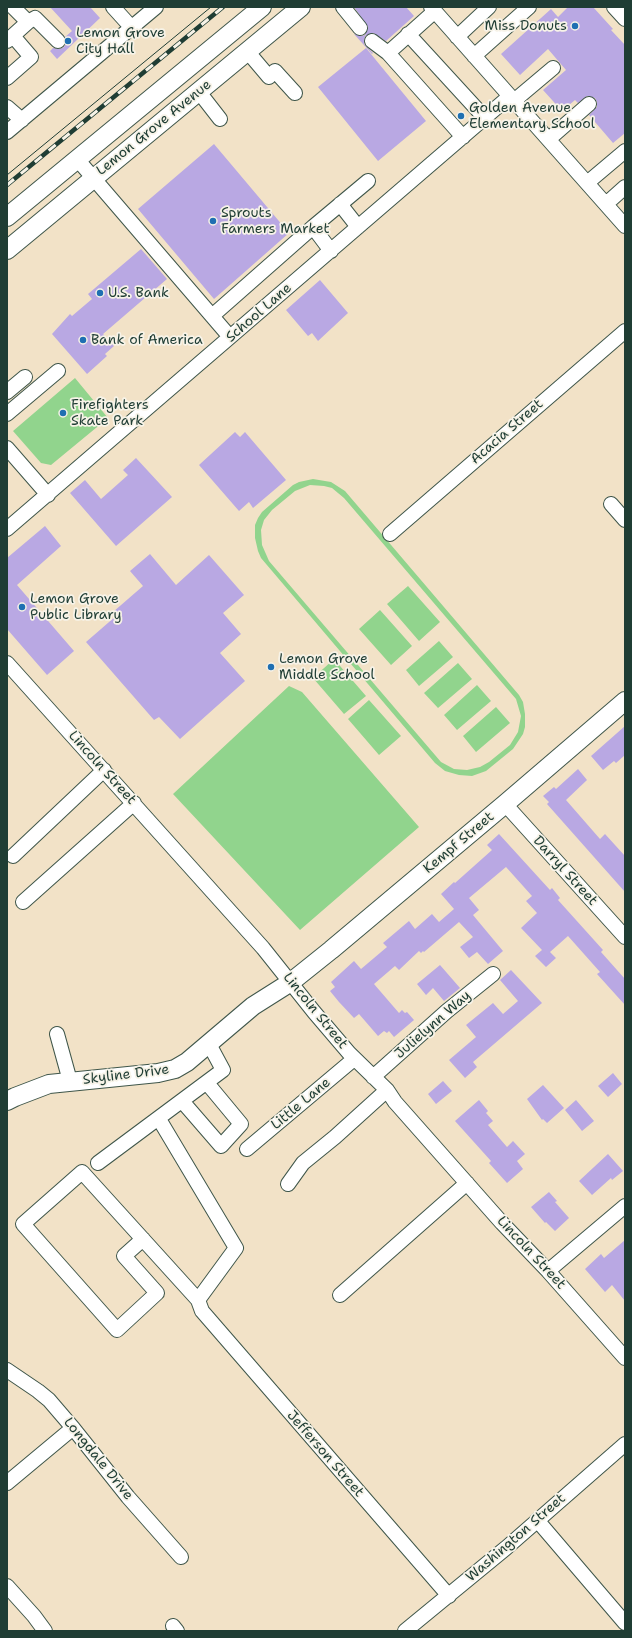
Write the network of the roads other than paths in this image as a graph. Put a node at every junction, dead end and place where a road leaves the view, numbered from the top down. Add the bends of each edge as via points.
1 (13, 7) edge
2 (113, 7) edge
3 (262, 7) edge
4 (301, 7) edge
5 (343, 7) edge
6 (489, 7) edge
7 (528, 7) edge
8 (614, 7) edge
9 (150, 9) edge
10 (433, 9) edge
11 (625, 19) edge
12 (28, 22) junction
13 (132, 28) junction
14 (360, 28) dead end
15 (408, 34) junction
16 (457, 37) junction
17 (10, 39) edge
18 (58, 41) dead end
19 (372, 41) dead end
20 (247, 51) junction
21 (388, 53) junction
22 (474, 56) junction
23 (553, 68) dead end
24 (7, 78) edge
25 (199, 92) junction
26 (295, 93) dead end
27 (512, 98) junction
28 (589, 104) dead end
29 (7, 107) edge
30 (220, 118) dead end
31 (485, 118) junction
32 (22, 120) junction
33 (7, 132) edge
34 (463, 137) junction
35 (548, 139) junction
36 (625, 151) edge
37 (77, 159) junction
38 (93, 178) junction
39 (368, 181) dead end
40 (587, 183) junction
41 (625, 187) edge
42 (340, 204) junction
43 (606, 204) junction
44 (7, 217) edge
45 (625, 226) edge
46 (313, 227) junction
47 (358, 227) junction
48 (7, 250) edge
49 (331, 250) junction
50 (212, 316) junction
51 (625, 331) edge
52 (230, 337) junction
53 (58, 370) dead end
54 (25, 377) dead end
55 (7, 392) edge
56 (7, 414) edge
57 (7, 448) edge
58 (48, 495) junction
59 (610, 504) dead end
60 (625, 520) edge
61 (7, 529) edge
62 (390, 534) dead end
63 (7, 663) edge
64 (625, 701) edge
65 (104, 770) junction
66 (134, 803) junction
67 (505, 804) junction
68 (13, 856) dead end
69 (23, 902) dead end
70 (625, 938) edge
71 (493, 974) dead end
72 (291, 982) junction
73 (56, 1034) dead end
74 (208, 1044) junction
75 (354, 1058) junction
76 (373, 1077) junction
77 (70, 1081) junction
78 (207, 1083) junction
79 (387, 1090) junction
80 (7, 1101) edge
81 (182, 1101) junction
82 (158, 1118) junction
83 (247, 1150) dead end
84 (98, 1163) dead end
85 (468, 1183) junction
86 (288, 1184) dead end
87 (625, 1206) edge
88 (142, 1239) junction
89 (548, 1271) junction
90 (340, 1295) dead end
91 (200, 1306) junction
92 (625, 1358) edge
93 (7, 1370) edge
94 (73, 1428) junction
95 (625, 1444) edge
96 (7, 1483) edge
97 (537, 1520) junction
98 (181, 1557) dead end
99 (7, 1586) edge
100 (449, 1596) junction
101 (625, 1623) edge
102 (45, 1631) edge
103 (405, 1631) edge

1 - 12 street
2 - 13 street
3 - 37 main road, Lemon Grove Avenue
4 - 20 main road, Lemon Grove Avenue
5 - 14 street
6 - 16 street
7 - 22 street
8 - 11 street
9 - 13 street
10 - 15 street
10 - 16 street
12 - 17 street
12 - 18 street via 35,18
13 - 32 street
15 - 21 street
15 - 31 street
16 - 22 street
17 - 24 street via 31,57
19 - 21 street
20 - 25 main road, Lemon Grove Avenue
20 - 26 street
21 - 34 street
22 - 27 street
23 - 27 street, School Lane
25 - 30 street
25 - 38 main road, Lemon Grove Avenue
27 - 31 street, School Lane
27 - 35 street
28 - 35 street
29 - 32 street
31 - 34 street, School Lane
32 - 33 street
34 - 47 street, School Lane
35 - 40 street
36 - 40 street
37 - 38 street
37 - 44 main road, Lemon Grove Avenue
38 - 48 main road, Lemon Grove Avenue
38 - 50 street
39 - 42 street
40 - 43 street
41 - 43 street
42 - 46 street
42 - 47 street
43 - 45 street
46 - 49 street
46 - 50 street
47 - 49 street, School Lane
49 - 52 street, School Lane
50 - 52 street
51 - 62 street, Acacia Street
52 - 58 street, School Lane
53 - 56 street
54 - 55 street
57 - 58 street
58 - 61 street, School Lane
59 - 60 street
63 - 65 street, Lincoln Street
64 - 67 main road, Kempf Street
65 - 66 street, Lincoln Street
65 - 68 street
66 - 69 street
66 - 72 street, Lincoln Street
67 - 70 street, Darryl Street
67 - 72 main road, Kempf Street
71 - 76 street, Julielynn Way
72 - 74 main road, Skyline Drive via 252,1006
72 - 75 street, Lincoln Street
73 - 77 street
74 - 77 main road, Skyline Drive via 175,1069 158,1073
74 - 78 street via 223,1070
75 - 76 street, Lincoln Street
75 - 83 street, Little Lane
76 - 79 street, Lincoln Street
77 - 80 main road, Skyline Drive via 49,1084 14,1096
78 - 81 street
78 - 81 street via 241,1124 221,1146
79 - 85 street, Lincoln Street via 400,1108
79 - 86 street via 303,1163
81 - 82 street
82 - 84 street
82 - 91 street via 236,1248
85 - 89 street, Lincoln Street
85 - 90 street
87 - 89 street
88 - 88 street, Jefferson Street via 82,1172 23,1224 117,1330 157,1293 124,1256
88 - 91 street, Jefferson Street
89 - 92 street, Lincoln Street
91 - 100 street, Jefferson Street
93 - 94 street, Longdale Drive via 49,1400
94 - 96 street
94 - 98 street, Longdale Drive via 128,1497
95 - 97 street, Washington Street
97 - 100 street, Washington Street
97 - 101 street
99 - 102 street
100 - 103 street, Washington Street

